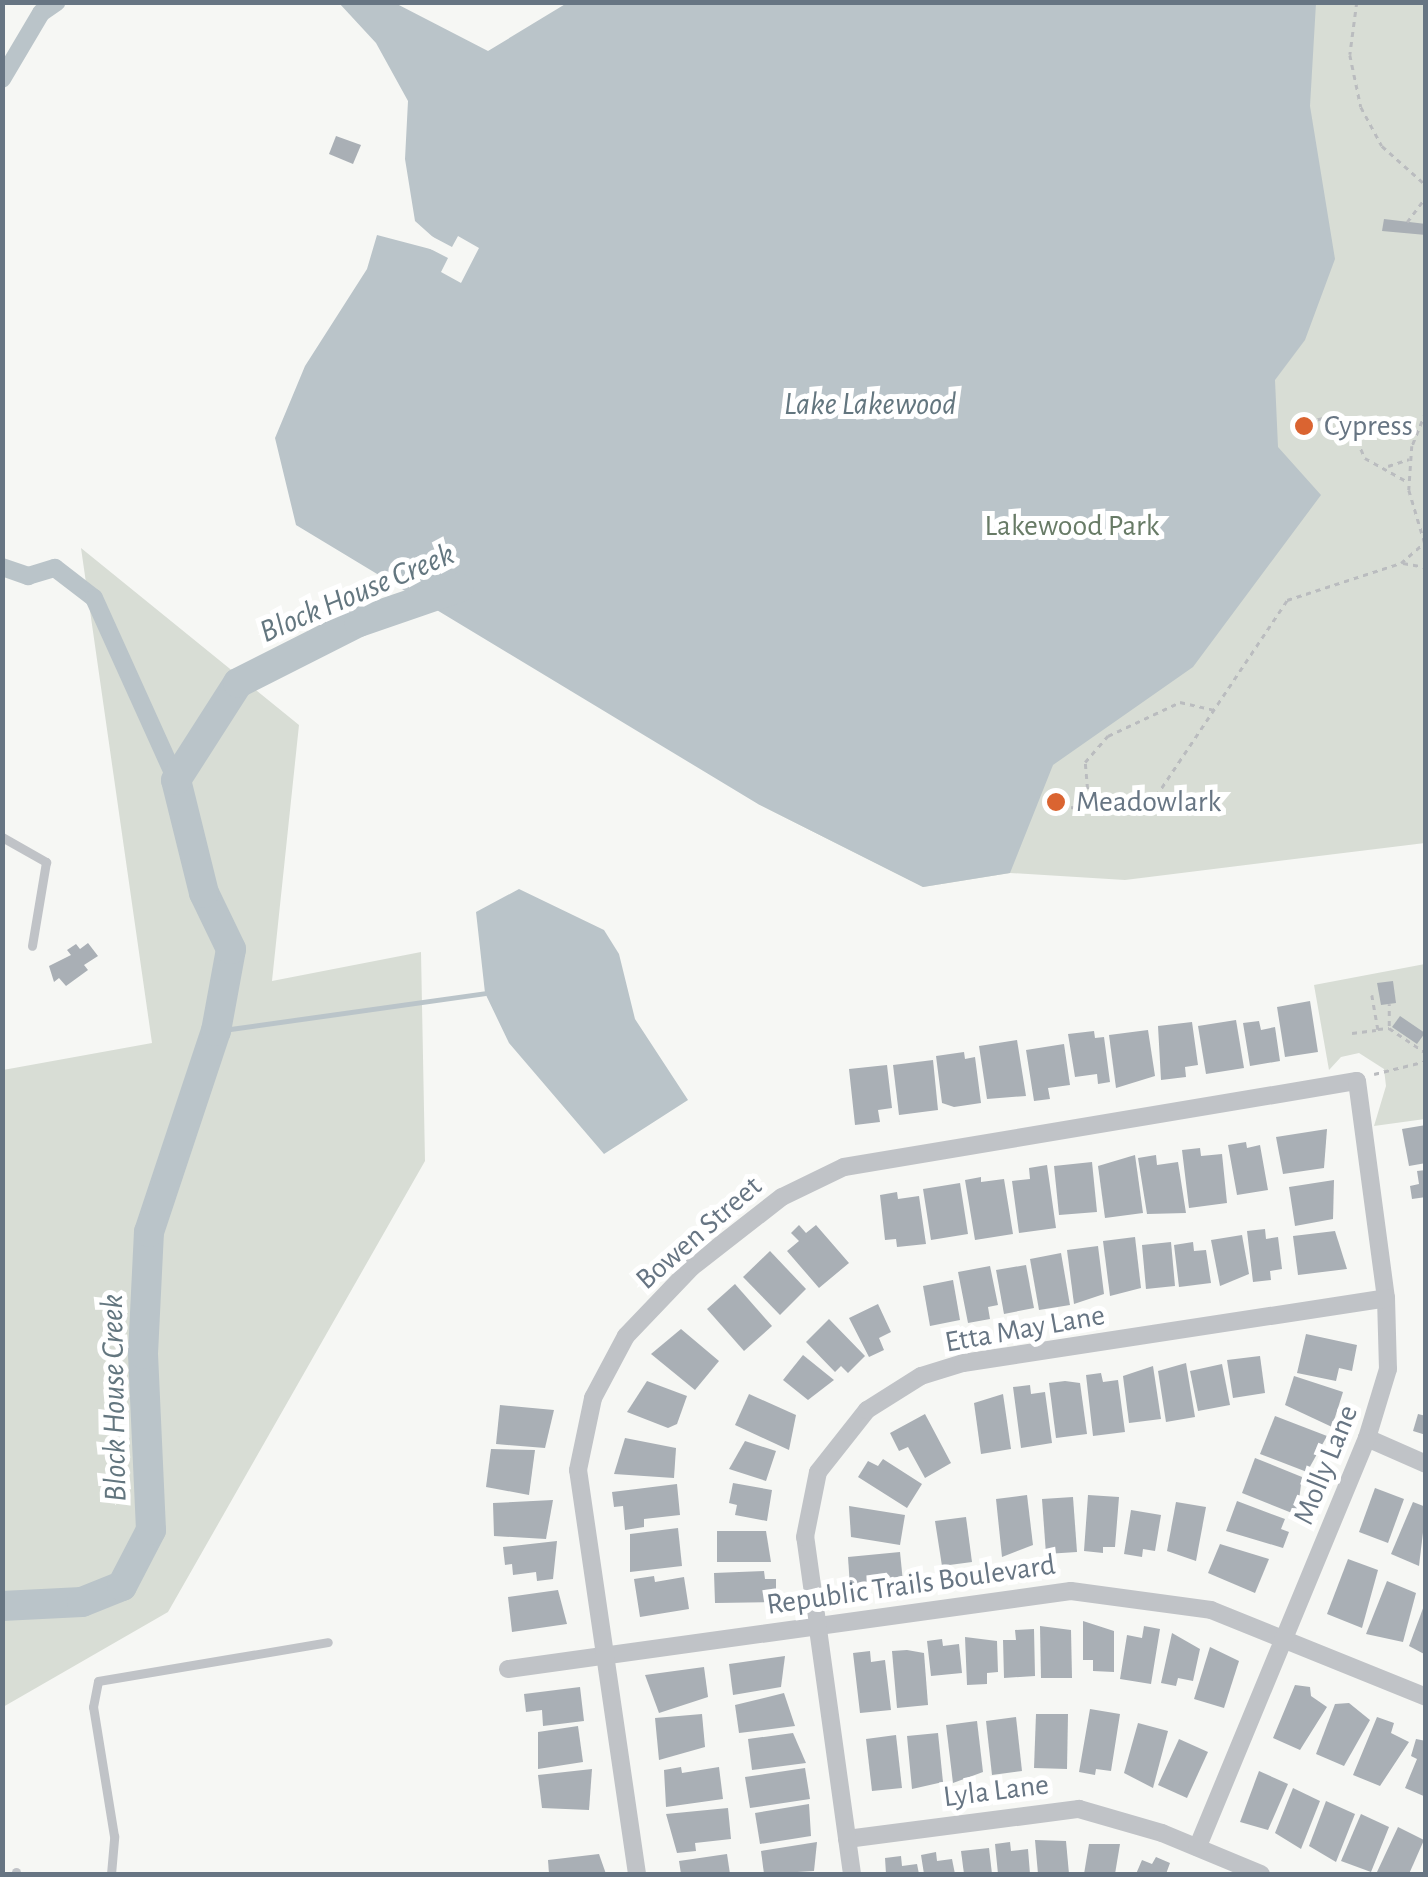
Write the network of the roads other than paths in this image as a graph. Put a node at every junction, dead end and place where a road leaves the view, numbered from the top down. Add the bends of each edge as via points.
1 (2, 837) edge
2 (32, 946) dead end
3 (1357, 1081) joint
4 (1386, 1298) junction
5 (1367, 1438) junction
6 (1426, 1464) edge
7 (814, 1626) junction
8 (1286, 1640) junction
9 (328, 1642) dead end
10 (603, 1656) junction
11 (508, 1669) dead end
12 (1426, 1697) edge
13 (847, 1839) junction
14 (1198, 1847) junction
15 (111, 1874) edge
16 (637, 1874) edge
17 (852, 1874) edge
18 (1261, 1874) edge

1 - 2 lane via 46,862
3 - 4 street, Molly Lane
3 - 10 street, Bowen Street via 844,1167 782,1197 692,1267 626,1336 593,1398 578,1470
4 - 5 street, Molly Lane via 1388,1368
4 - 7 street, Etta May Lane via 962,1364 922,1376 867,1410 818,1472 805,1538
5 - 6 street
5 - 8 street, Molly Lane
7 - 8 street, Republic Trails Boulevard via 1070,1590 1211,1610
7 - 10 street, Republic Trails Boulevard
7 - 13 street, Etta May Lane
8 - 12 street, Republic Trails Boulevard
8 - 14 street, Molly Lane
9 - 15 lane via 98,1682 93,1706 114,1836
10 - 11 street, Republic Trails Boulevard
10 - 16 street, Bowen Street
13 - 14 street, Lyla Lane via 1079,1809
13 - 17 street, Etta May Lane
14 - 18 street, Lyla Lane

